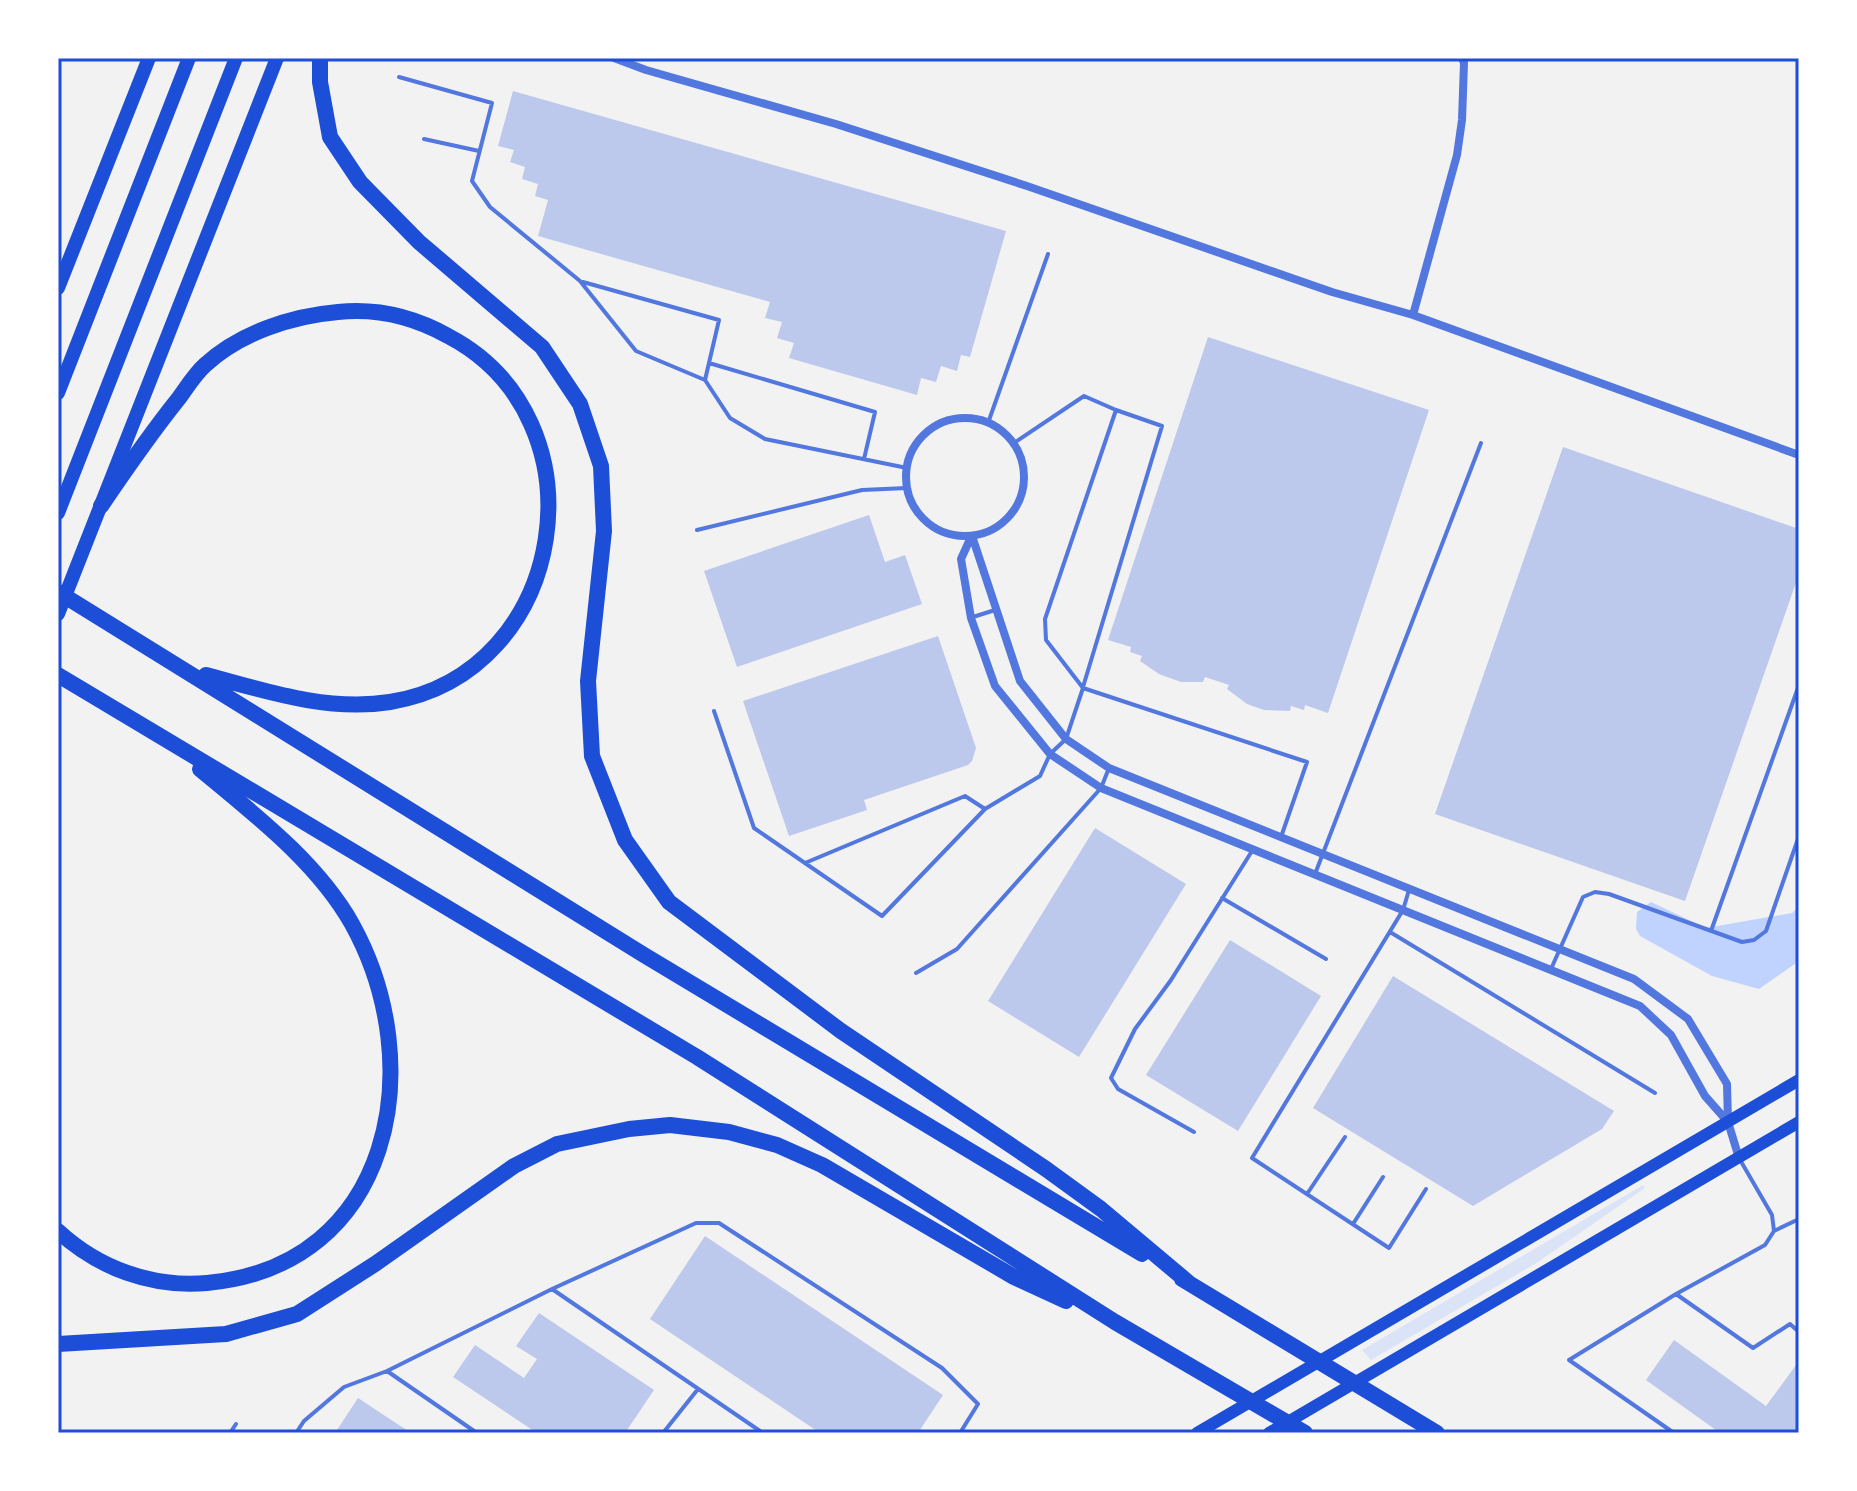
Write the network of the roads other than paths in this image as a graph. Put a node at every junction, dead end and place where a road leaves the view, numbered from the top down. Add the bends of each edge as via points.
1 (149, 58) edge
2 (189, 58) edge
3 (236, 58) edge
4 (277, 58) edge
5 (320, 58) edge
6 (614, 58) edge
7 (1462, 58) edge
8 (399, 77) dead end
9 (424, 139) dead end
10 (479, 151) junction
11 (1048, 254) dead end
12 (580, 281) junction
13 (58, 288) edge
14 (1413, 315) junction
15 (709, 363) junction
16 (705, 380) junction
17 (58, 393) edge
18 (1116, 410) junction
19 (988, 423) junction
20 (1014, 443) junction
21 (1481, 443) dead end
22 (1799, 455) edge
23 (864, 459) junction
24 (907, 468) junction
25 (907, 488) junction
26 (101, 506) junction
27 (58, 513) edge
28 (697, 530) dead end
29 (972, 536) junction
30 (58, 592) edge
31 (995, 610) junction
32 (58, 614) edge
33 (971, 618) junction
34 (188, 671) junction
35 (58, 675) edge
36 (1799, 685) edge
37 (1083, 688) junction
38 (714, 711) dead end
39 (166, 739) junction
40 (1066, 739) junction
41 (1050, 754) junction
42 (1109, 768) junction
43 (1101, 788) junction
44 (985, 809) junction
45 (1799, 836) edge
46 (1281, 837) junction
47 (1253, 849) junction
48 (1325, 854) junction
49 (805, 863) junction
50 (1315, 874) junction
51 (1410, 888) junction
52 (1222, 898) junction
53 (1403, 910) junction
54 (1711, 931) junction
55 (1390, 932) junction
56 (1560, 948) junction
57 (1326, 959) dead end
58 (1551, 969) junction
59 (916, 973) dead end
60 (1799, 1080) edge
61 (1655, 1093) dead end
62 (1728, 1122) junction
63 (1799, 1122) edge
64 (1194, 1132) dead end
65 (1345, 1137) dead end
66 (1739, 1158) junction
67 (1383, 1177) dead end
68 (1426, 1189) dead end
69 (1307, 1194) junction
70 (1799, 1219) edge
71 (1353, 1224) junction
72 (58, 1231) edge
73 (1774, 1231) junction
74 (1189, 1283) junction
75 (552, 1289) junction
76 (1676, 1294) junction
77 (1115, 1322) junction
78 (1799, 1332) edge
79 (58, 1344) edge
80 (387, 1371) junction
81 (698, 1389) junction
82 (236, 1424) dead end
83 (230, 1433) edge
84 (296, 1433) edge
85 (477, 1433) edge
86 (663, 1433) edge
87 (763, 1433) edge
88 (960, 1433) edge
89 (1197, 1433) edge
90 (1269, 1433) edge
91 (1305, 1433) edge
92 (1437, 1433) edge
93 (1674, 1433) edge

1 - 13 highway
2 - 17 highway
3 - 27 highway
4 - 26 highway
5 - 74 highway via 330,137 360,182 419,242 542,347 580,404 601,466 604,531 588,681 592,756 625,840 669,902 841,1031 1101,1209
6 - 14 street via 836,124
7 - 14 street via 1457,155
8 - 10 lane via 492,103
9 - 10 lane
10 - 12 lane via 472,181 490,207
11 - 19 lane
12 - 15 lane via 719,320
12 - 16 lane via 636,351
14 - 22 street
15 - 16 lane
15 - 23 lane via 875,412
16 - 23 lane via 730,418 765,439
18 - 20 lane via 1084,396
18 - 37 lane via 1045,619 1046,640
18 - 37 lane via 1162,426
19 - 20 street
19 - 24 street via 971,418 936,425 912,450
20 - 29 street via 1023,461 1020,502 1008,519
21 - 48 lane
23 - 24 lane
24 - 25 street
25 - 28 lane via 862,490
25 - 29 street via 930,524
26 - 32 highway
26 - 34 highway via 205,365 260,331 319,314 377,312 434,328 491,366 531,420 548,475 544,555 515,620 466,670 414,696 338,705
29 - 31 street
29 - 33 street via 961,559
30 - 34 highway
31 - 33 lane
31 - 40 street via 1020,681
33 - 41 street via 995,686
34 - 74 highway via 644,955
35 - 39 highway
36 - 54 lane
37 - 40 lane
37 - 46 lane via 1307,762
38 - 49 lane via 754,828
39 - 72 highway via 304,862 351,921 379,985 388,1024 390,1109 372,1168 339,1223 279,1266 197,1284 168,1283 135,1277 84,1252
39 - 77 highway via 697,1057
40 - 41 lane
40 - 42 street
41 - 43 street
41 - 44 lane via 1040,776
42 - 43 lane
42 - 46 street
43 - 47 street
43 - 59 lane via 957,949
44 - 49 lane via 965,796
44 - 49 lane via 882,916
45 - 54 lane via 1766,931 1742,942
46 - 48 street
47 - 50 street
47 - 52 lane
48 - 50 lane
48 - 51 street
50 - 53 street
51 - 53 lane
51 - 56 street
52 - 57 lane
52 - 64 lane via 1135,1029 1111,1078 1118,1089
53 - 55 lane
53 - 58 street
54 - 56 lane via 1595,892 1583,897
55 - 61 lane
55 - 69 lane via 1252,1158
56 - 58 lane
56 - 62 street via 1634,979 1688,1019 1727,1084
58 - 62 street via 1640,1006 1671,1035 1705,1096
60 - 62 main road
62 - 66 street
62 - 89 main road
63 - 66 main road
65 - 69 lane
66 - 73 lane via 1772,1215
66 - 90 main road
67 - 71 lane
68 - 71 lane via 1389,1248
69 - 71 lane
70 - 73 lane
73 - 76 lane via 1765,1245
74 - 92 highway
75 - 80 lane
75 - 81 lane
75 - 88 lane via 696,1223 719,1223 942,1368 978,1404
76 - 78 lane via 1753,1348 1790,1324
76 - 93 lane via 1569,1360
77 - 79 highway via 1014,1277 822,1165 777,1145 670,1125 557,1144 524,1160 297,1314 226,1334
77 - 91 highway
80 - 84 lane via 344,1387
80 - 85 lane
81 - 86 lane
81 - 87 lane
82 - 83 lane

